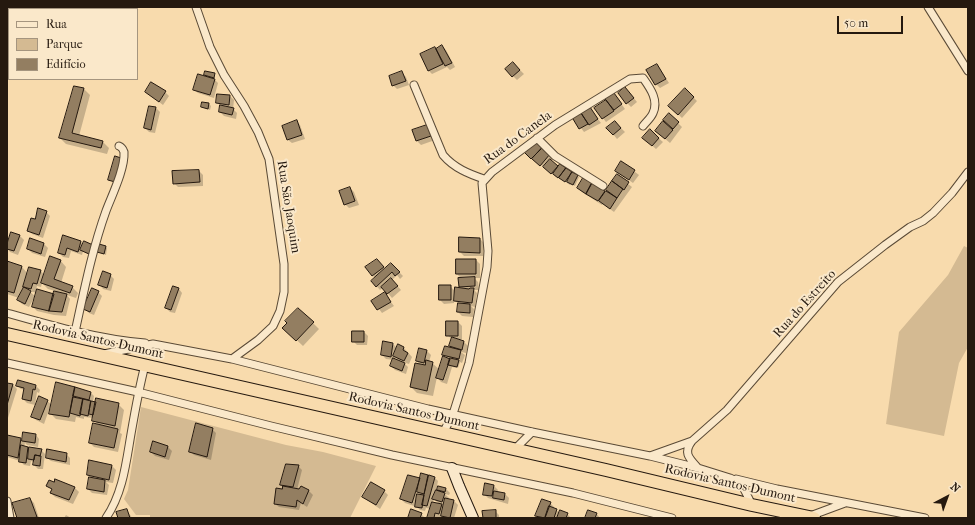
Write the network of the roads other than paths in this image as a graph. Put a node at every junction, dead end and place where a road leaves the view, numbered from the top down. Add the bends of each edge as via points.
1 (196, 7) edge
2 (928, 7) edge
3 (968, 71) edge
4 (414, 85) dead end
5 (643, 126) dead end
6 (537, 138) junction
7 (119, 146) dead end
8 (968, 172) edge
9 (484, 179) junction
10 (603, 186) dead end
11 (7, 313) edge
12 (75, 332) junction
13 (7, 334) edge
14 (153, 344) junction
15 (100, 355) junction
16 (232, 359) junction
17 (7, 363) edge
18 (145, 365) junction
19 (138, 392) junction
20 (453, 414) junction
21 (532, 432) junction
22 (444, 433) junction
23 (692, 441) junction
24 (516, 449) junction
25 (650, 456) junction
26 (452, 468) junction
27 (698, 468) junction
28 (730, 478) junction
29 (7, 501) edge
30 (846, 503) junction
31 (752, 505) junction
32 (778, 516) edge
33 (811, 517) edge
34 (10, 518) edge
35 (106, 518) edge
36 (473, 518) edge
37 (672, 518) edge
38 (925, 518) edge

1 - 16 street, Rua São Jaoquim via 210,47 224,75 248,112 269,159 284,264 284,292 280,311 273,326
2 - 3 street
4 - 9 street via 443,155 450,163
5 - 6 street, Rua do Canela via 653,113 656,102 643,78 630,79
6 - 9 street, Rua do Canela
6 - 10 street via 554,156
7 - 12 street via 124,151 123,160 93,257
8 - 23 street, Rua do Estreito via 923,221 884,244 838,282 727,410
9 - 20 street, Rua do Canela via 482,183 487,267 469,363
11 - 12 street
12 - 14 street
13 - 15 highway, Rodovia Santos Dumont
14 - 15 street
14 - 16 street
15 - 18 highway, Rodovia Santos Dumont
16 - 20 street
17 - 19 street
18 - 19 street
18 - 22 highway, Rodovia Santos Dumont
19 - 26 street
19 - 35 street via 120,493
20 - 21 street
20 - 22 street, Rua do Canela
21 - 24 street
21 - 25 street
22 - 24 highway, Rodovia Santos Dumont
23 - 25 street
23 - 27 street via 687,452
24 - 31 highway, Rodovia Santos Dumont
25 - 27 street
26 - 36 street
26 - 37 street via 573,493
27 - 28 street
28 - 30 street
28 - 31 street via 743,487
29 - 34 street
30 - 33 street
30 - 38 street
31 - 32 highway, Rodovia Santos Dumont
32 - 33 highway, Rodovia Santos Dumont

